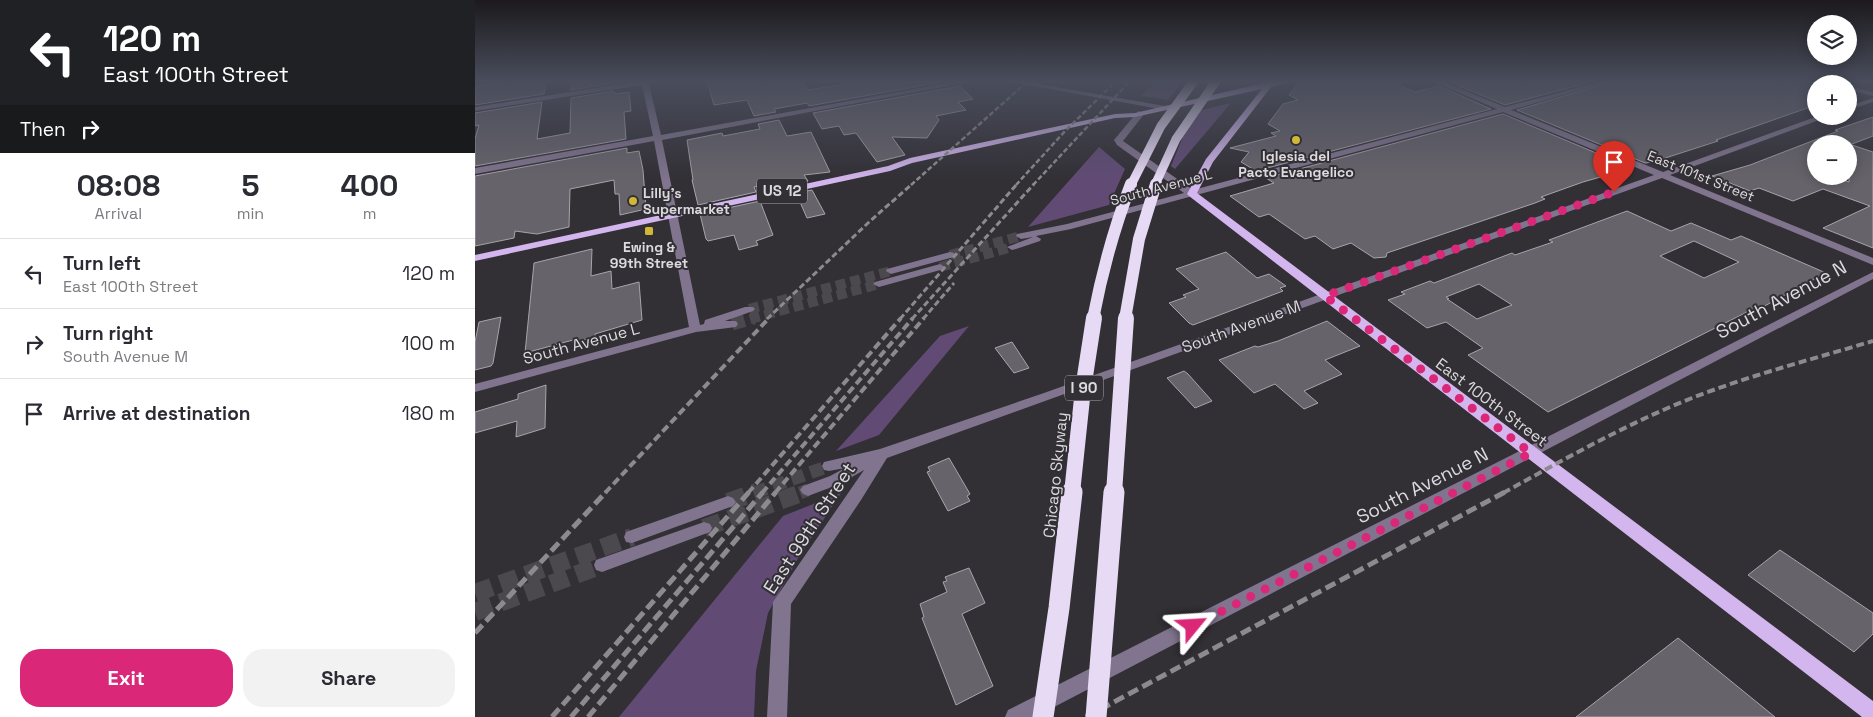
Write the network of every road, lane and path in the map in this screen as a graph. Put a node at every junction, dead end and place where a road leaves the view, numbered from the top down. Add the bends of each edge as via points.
1 (653, 114) edge
2 (787, 114) edge
3 (1137, 114) edge
4 (1138, 114) edge
5 (1169, 114) edge
6 (1191, 114) edge
7 (1244, 114) edge
8 (1488, 114) edge
9 (1516, 114) edge
10 (1807, 123) edge
11 (657, 138) junction
12 (475, 171) edge
13 (1661, 175) junction
14 (1192, 194) junction
15 (674, 215) junction
16 (1069, 227) junction
17 (1021, 236) tunnel mouth
18 (1012, 247) tunnel mouth
19 (950, 255) tunnel mouth
20 (475, 258) edge
21 (1873, 262) edge
22 (940, 267) tunnel mouth
23 (891, 271) tunnel mouth
24 (1873, 275) edge
25 (879, 284) tunnel mouth
26 (1325, 296) junction
27 (749, 309) tunnel mouth
28 (732, 324) tunnel mouth
29 (695, 329) junction
30 (475, 388) edge
31 (1531, 453) junction
32 (882, 454) junction
33 (829, 466) tunnel mouth
34 (808, 490) tunnel mouth
35 (728, 502) tunnel mouth
36 (704, 528) tunnel mouth
37 (632, 537) tunnel mouth
38 (603, 565) tunnel mouth
39 (1873, 713) edge
40 (777, 717) edge
41 (1015, 717) edge
42 (1043, 717) edge
43 (1096, 717) edge

1 - 11 street
2 - 11 street
3 - 15 main road, US 12 via 1118,122
4 - 14 street, East 100th Street via 1120,143
5 - 42 highway, Chicago Skyway / I 90, bridge via 1130,186 1099,284
6 - 43 highway, I 90, bridge via 1165,160 1141,231 1130,285 1123,340
7 - 14 main road via 1209,161
8 - 14 street, South Avenue L
9 - 13 street, East 101st Street
10 - 13 street, South Avenue M
11 - 12 street
11 - 15 street
13 - 21 street, East 101st Street
13 - 26 street, South Avenue M
14 - 16 street, South Avenue L
14 - 26 main road, East 100th Street
15 - 20 main road, US 12
15 - 29 street
16 - 17 street, South Avenue L
16 - 18 street, South Avenue L
19 - 23 street
22 - 25 street
24 - 31 street, South Avenue N
26 - 31 main road, East 100th Street
26 - 32 street, South Avenue M
27 - 29 street, South Avenue L
28 - 29 street, South Avenue L
29 - 30 street, South Avenue L
31 - 39 main road, East 100th Street
31 - 41 street, South Avenue N
32 - 33 street, South Avenue M
32 - 34 street, South Avenue M via 835,480
32 - 40 street, East 99th Street via 782,602
35 - 37 street
36 - 38 street

